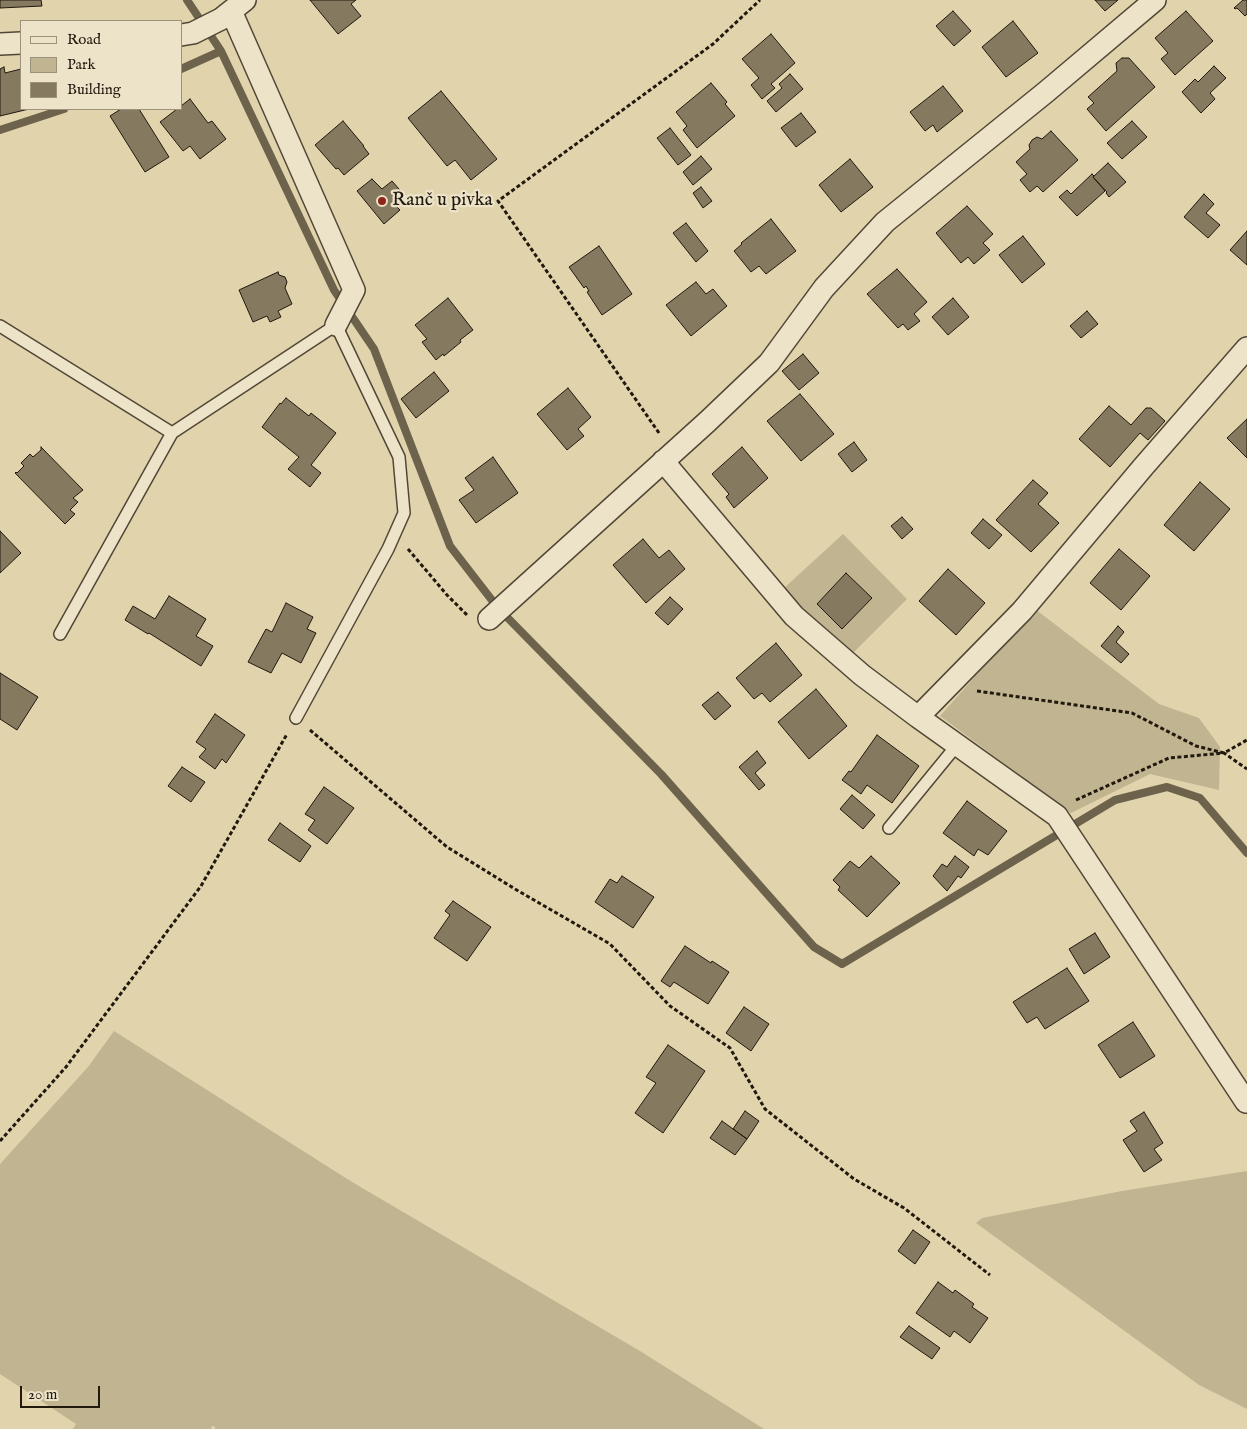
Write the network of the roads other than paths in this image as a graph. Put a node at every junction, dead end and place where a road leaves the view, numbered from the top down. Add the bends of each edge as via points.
1 (1155, 0) edge
2 (232, 10) edge
3 (187, 34) edge
4 (20, 43) edge
5 (0, 44) edge
6 (336, 325) junction
7 (0, 326) edge
8 (1247, 348) edge
9 (172, 433) junction
10 (668, 456) junction
11 (489, 619) road end
12 (60, 634) dead end
13 (918, 717) junction
14 (296, 718) road end
15 (957, 745) junction
16 (888, 828) dead end
17 (1246, 1102) edge

1 - 10 street via 885,222 824,288 769,363
2 - 3 street
2 - 6 street via 354,290
4 - 5 street
6 - 9 lane
6 - 14 lane via 399,457 404,512 388,549
7 - 9 lane
8 - 13 street via 1022,611
9 - 12 lane
10 - 11 street
10 - 13 street via 794,616 862,675
13 - 15 street
15 - 16 lane
15 - 17 street via 1052,813

